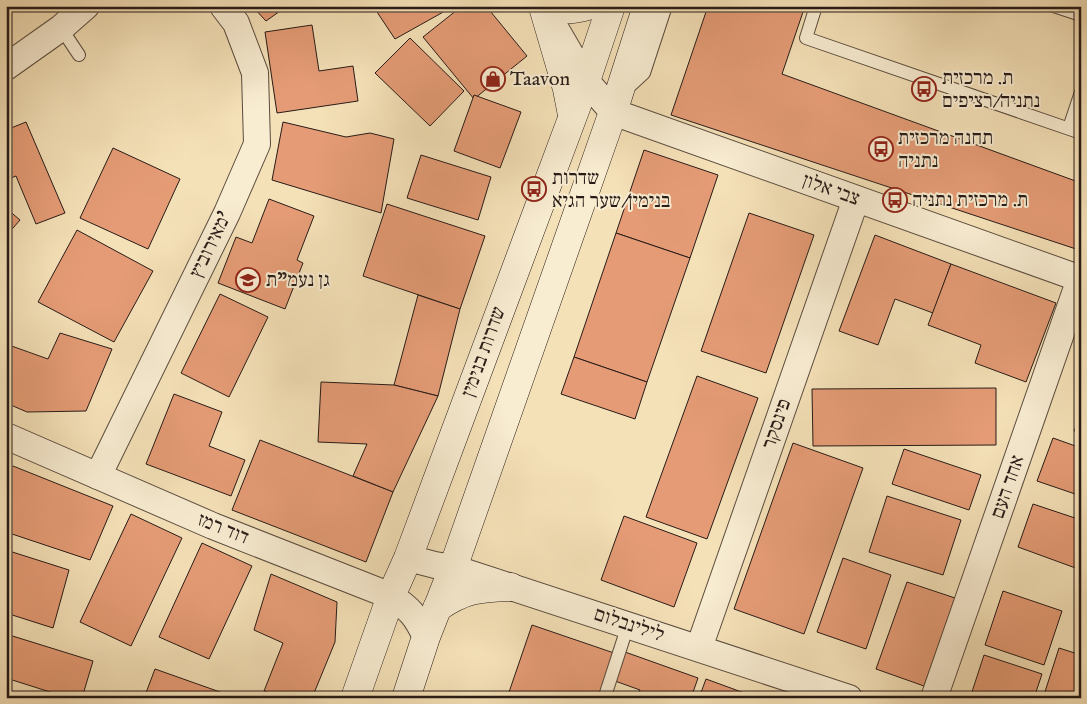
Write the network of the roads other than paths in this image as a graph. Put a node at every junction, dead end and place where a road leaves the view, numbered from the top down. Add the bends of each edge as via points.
1 (86, 6) edge
2 (223, 6) edge
3 (588, 6) edge
4 (611, 6) edge
5 (647, 6) edge
6 (666, 6) edge
7 (816, 6) edge
8 (1054, 6) edge
9 (543, 7) edge
10 (1081, 15) edge
11 (61, 28) junction
12 (79, 55) dead end
13 (6, 67) edge
14 (586, 81) junction
15 (1081, 92) edge
16 (627, 101) junction
17 (572, 115) junction
18 (1075, 130) edge
19 (856, 199) junction
20 (1080, 278) edge
21 (6, 436) edge
22 (98, 476) junction
23 (408, 558) junction
24 (453, 568) junction
25 (511, 587) junction
26 (391, 596) junction
27 (437, 608) junction
28 (628, 625) junction
29 (426, 637) junction
30 (699, 648) junction
31 (606, 693) dead end
32 (355, 698) edge
33 (406, 698) edge
34 (849, 698) edge
35 (934, 698) edge

1 - 11 street
2 - 22 street, מאירוביץ' via 236,23 255,73 257,144
3 - 9 main road via 563,11
4 - 14 main road, שדרות בנימין
5 - 16 main road, שדרות בנימין
6 - 16 lane, שדרות בנימין via 644,73
7 - 18 lane via 806,38
8 - 10 lane
9 - 14 street
9 - 17 main road
11 - 12 lane
11 - 13 street
14 - 16 street
14 - 17 main road, שדרות בנימין
15 - 18 lane
16 - 19 street, צבי אלון
16 - 24 main road, שדרות בנימין
17 - 23 main road, שדרות בנימין
19 - 20 street, צבי אלון
19 - 30 street, פינסקר
20 - 35 street, אחד העם
21 - 22 street, דוד רמז
22 - 26 street, דוד רמז via 213,526
23 - 24 street, לילינבלום
23 - 26 main road, שדרות בנימין
24 - 25 street, לילינבלום
24 - 27 main road, שדרות בנימין
25 - 27 main road via 471,590
25 - 28 street, לילינבלום
26 - 29 street, דוד רמז via 409,609
26 - 32 main road, שדרות בנימין
27 - 29 main road, שדרות בנימין
28 - 30 street, לילינבלום
28 - 31 lane
29 - 33 main road, שדרות בנימין
30 - 34 street, לילינבלום

